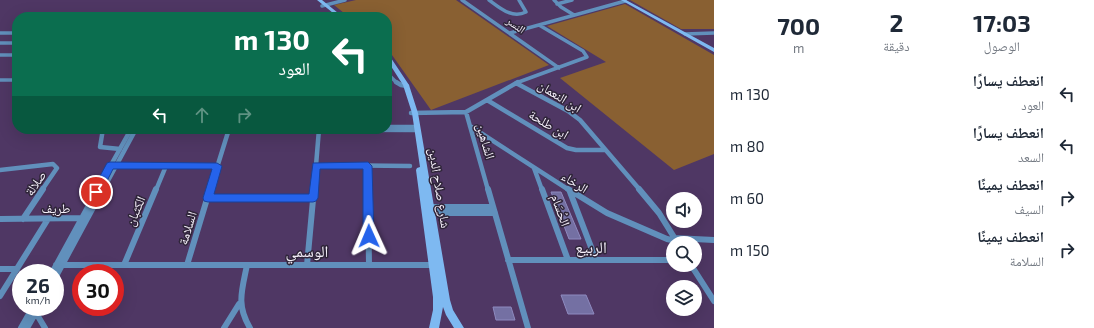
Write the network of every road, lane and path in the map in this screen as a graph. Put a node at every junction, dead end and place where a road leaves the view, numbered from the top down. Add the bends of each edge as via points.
1 (314, 0) edge
2 (319, 0) edge
3 (346, 0) edge
4 (462, 0) edge
5 (489, 0) edge
6 (519, 0) edge
7 (554, 0) edge
8 (572, 0) edge
9 (624, 0) edge
10 (557, 4) junction
11 (324, 6) junction
12 (331, 12) edge
13 (333, 12) edge
14 (574, 15) junction
15 (539, 25) junction
16 (0, 33) edge
17 (12, 33) edge
18 (510, 33) junction
19 (714, 33) edge
20 (685, 34) junction
21 (0, 43) edge
22 (12, 43) edge
23 (714, 50) edge
24 (0, 55) edge
25 (12, 55) edge
26 (392, 64) edge
27 (559, 68) junction
28 (392, 69) edge
29 (392, 79) edge
30 (0, 80) edge
31 (12, 80) edge
32 (516, 83) junction
33 (405, 86) junction
34 (487, 100) junction
35 (466, 112) junction
36 (413, 113) junction
37 (470, 126) junction
38 (392, 127) edge
39 (415, 128) junction
40 (392, 129) edge
41 (102, 134) edge
42 (128, 134) edge
43 (133, 134) edge
44 (228, 134) edge
45 (319, 134) edge
46 (120, 149) junction
47 (604, 150) junction
48 (316, 165) junction
49 (113, 166) junction
50 (166, 166) junction
51 (217, 166) junction
52 (368, 166) junction
53 (410, 166) dead end
54 (534, 168) junction
55 (0, 170) edge
56 (570, 192) junction
57 (208, 198) junction
58 (313, 198) junction
59 (493, 207) junction
60 (428, 210) junction
61 (495, 213) junction
62 (0, 219) edge
63 (23, 219) junction
64 (48, 219) junction
65 (85, 219) junction
66 (673, 236) edge
67 (666, 239) edge
68 (702, 240) edge
69 (714, 240) edge
70 (508, 260) junction
71 (568, 260) junction
72 (596, 260) junction
73 (666, 260) edge
74 (20, 264) edge
75 (60, 264) edge
76 (124, 265) joint
77 (187, 265) junction
78 (247, 265) junction
79 (307, 265) junction
80 (369, 265) junction
81 (436, 265) junction
82 (0, 269) edge
83 (12, 269) edge
84 (695, 272) edge
85 (12, 277) edge
86 (0, 296) edge
87 (714, 301) edge
88 (239, 304) junction
89 (443, 309) junction
90 (30, 316) edge
91 (33, 316) edge
92 (39, 316) edge
93 (21, 328) edge
94 (27, 328) edge
95 (45, 328) edge
96 (224, 328) edge
97 (250, 328) edge
98 (434, 328) edge
99 (459, 328) edge
100 (528, 328) edge

1 - 11 street
2 - 11 street
3 - 11 street
4 - 18 street, النسر
5 - 6 street via 509,13 518,15 526,12
7 - 10 street
8 - 10 street
9 - 14 street
9 - 20 street
10 - 14 street
11 - 12 street
11 - 13 street
14 - 15 street
15 - 18 street
15 - 27 street via 587,55 585,59
16 - 17 street
18 - 27 street, النسر
19 - 20 street
20 - 23 street
21 - 22 street
24 - 25 street
26 - 33 street, شارع صلاح الدين
27 - 32 street
28 - 33 street, شارع صلاح الدين
29 - 33 street
30 - 31 street
32 - 34 street
32 - 47 street, ابن النعمان via 574,115
33 - 36 street, شارع صلاح الدين
34 - 35 street
34 - 47 street, ابن طلحة via 567,148
35 - 36 street, الشاهين
35 - 37 street, الشاهين
36 - 39 street, شارع صلاح الدين
37 - 54 street, الرخاء
37 - 59 street, الشاهين
38 - 39 street
39 - 40 street
39 - 60 street, شارع صلاح الدين
41 - 46 street via 100,147
42 - 46 street
43 - 49 street
44 - 51 street, السلامة
45 - 48 street
46 - 49 street
47 - 66 street via 659,213
48 - 52 street
48 - 58 street
49 - 50 street
49 - 65 street
50 - 51 street
50 - 76 street, الكثبان
51 - 57 street, السلامة
52 - 53 street
52 - 80 street
54 - 56 street, الرخاء
54 - 71 street, الحُسَام
55 - 63 street, صلالة via 48,164 53,164 57,168
56 - 67 street, الرخاء via 607,213
56 - 72 street
57 - 58 street
57 - 77 street, السلامة
58 - 79 street
59 - 60 street
59 - 61 street, الشاهين
60 - 61 street
60 - 81 street, شارع صلاح الدين
61 - 70 street, الشاهين
62 - 63 street, طريف
63 - 64 street, طريف
64 - 65 street, طريف
64 - 74 street
65 - 75 street
68 - 69 street, الرخاء
70 - 71 street, الربيع
70 - 100 street, الشاهين
71 - 72 street, الربيع
72 - 73 street, الربيع
76 - 77 street, الوسمي
77 - 78 street, الوسمي
78 - 79 street, الوسمي
78 - 88 street
79 - 80 street, الوسمي
80 - 81 street, الوسمي
81 - 89 street, شارع صلاح الدين
82 - 83 street
84 - 87 street
85 - 86 street
88 - 96 street
88 - 97 street
89 - 98 street, شارع صلاح الدين
89 - 99 street, شارع صلاح الدين
90 - 93 street
91 - 94 street
92 - 95 street

